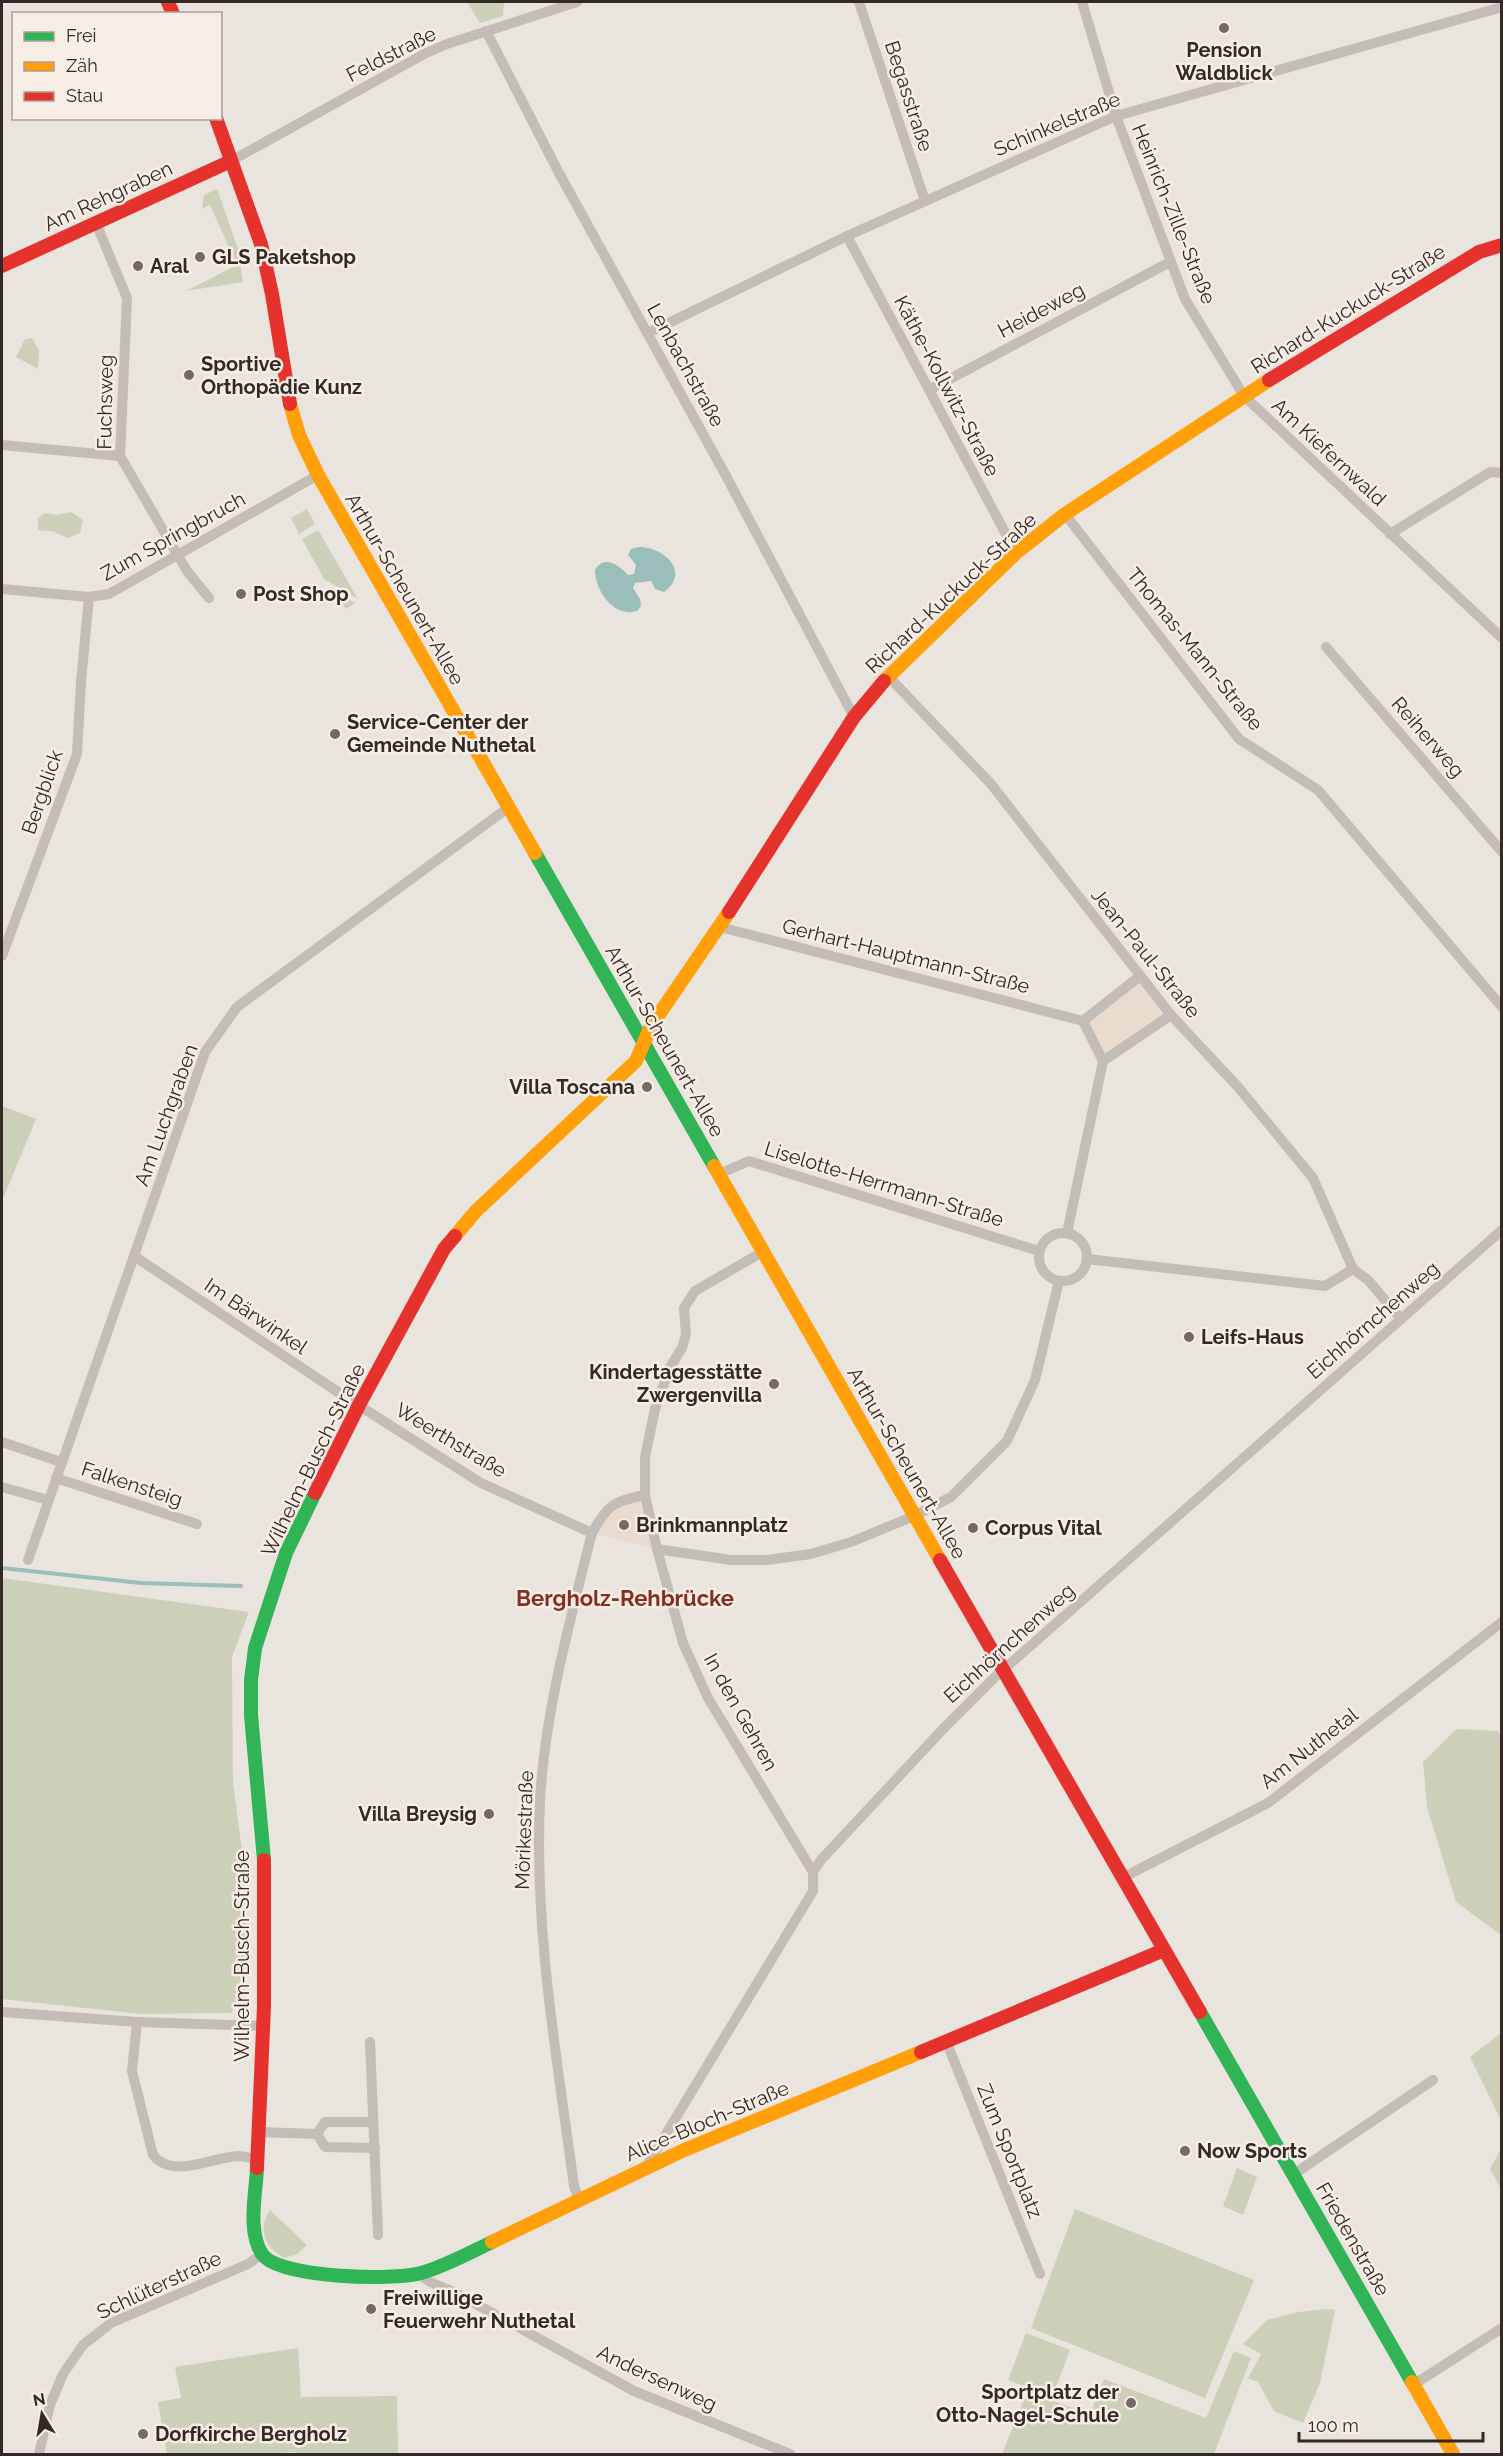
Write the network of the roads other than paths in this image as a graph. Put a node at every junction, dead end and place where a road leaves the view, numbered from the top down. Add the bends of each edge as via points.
1 (577, 2) edge
2 (859, 2) edge
3 (1082, 2) edge
4 (1502, 7) edge
5 (486, 31) junction
6 (1116, 116) junction
7 (217, 120) edge
8 (231, 161) junction
9 (925, 201) junction
10 (96, 223) junction
11 (847, 236) junction
12 (1502, 245) edge
13 (1170, 262) junction
14 (2, 266) edge
15 (648, 333) junction
16 (929, 390) junction
17 (1244, 396) junction
18 (2, 445) edge
19 (120, 456) junction
20 (1502, 474) edge
21 (318, 475) junction
22 (1065, 514) junction
23 (1390, 534) junction
24 (1016, 553) junction
25 (177, 555) junction
26 (2, 589) edge
27 (89, 597) junction
28 (209, 598) dead end
29 (1502, 638) edge
30 (1326, 647) dead end
31 (888, 676) junction
32 (854, 717) junction
33 (508, 807) junction
34 (1502, 852) edge
35 (720, 927) junction
36 (2, 956) edge
37 (1140, 976) junction
38 (1502, 1007) edge
39 (1171, 1015) junction
40 (1083, 1020) junction
41 (645, 1043) junction
42 (1104, 1061) junction
43 (719, 1174) junction
44 (1502, 1230) edge
45 (1067, 1233) junction
46 (764, 1251) junction
47 (1039, 1251) junction
48 (134, 1256) junction
49 (1087, 1259) junction
50 (1353, 1269) junction
51 (1059, 1281) junction
52 (1401, 1319) junction
53 (359, 1405) junction
54 (2, 1442) edge
55 (61, 1462) junction
56 (56, 1478) junction
57 (2, 1487) edge
58 (645, 1495) junction
59 (48, 1500) junction
60 (914, 1516) junction
61 (197, 1524) dead end
62 (592, 1533) junction
63 (657, 1549) junction
64 (28, 1560) dead end
65 (1502, 1622) edge
66 (1004, 1670) junction
67 (813, 1872) junction
68 (1122, 1878) junction
69 (1164, 1950) junction
70 (2, 2012) edge
71 (137, 2022) junction
72 (263, 2026) junction
73 (946, 2041) junction
74 (370, 2042) dead end
75 (1433, 2080) dead end
76 (373, 2122) junction
77 (258, 2132) junction
78 (317, 2134) junction
79 (375, 2148) junction
80 (256, 2159) junction
81 (646, 2167) junction
82 (1294, 2174) junction
83 (579, 2199) junction
84 (378, 2235) dead end
85 (262, 2254) junction
86 (419, 2274) junction
87 (1040, 2274) dead end
88 (1502, 2328) edge
89 (1413, 2385) junction
90 (39, 2454) edge
91 (790, 2454) edge
92 (1454, 2454) edge

1 - 5 street, Feldstraße
2 - 9 street, Begasstraße
3 - 6 street, Heinrich-Zille-Straße
4 - 6 street, Schinkelstraße
5 - 8 street, Feldstraße via 426,53
5 - 15 street, Lenbachstraße
6 - 9 street, Schinkelstraße
6 - 13 street, Heinrich-Zille-Straße
7 - 8 street, Arthur-Scheunert-Allee
8 - 10 street, Am Rehgraben
8 - 21 street, Arthur-Scheunert-Allee via 261,244 289,401 299,435
9 - 11 street, Schinkelstraße
10 - 14 street, Am Rehgraben
10 - 19 street, Fuchsweg via 127,298
11 - 15 street, Schinkelstraße
11 - 16 street, Käthe-Kollwitz-Straße
12 - 17 street, Richard-Kuckuck-Straße via 1479,252
13 - 16 street, Heideweg
13 - 17 street, Heinrich-Zille-Straße via 1185,299
15 - 32 street, Lenbachstraße
16 - 24 street, Käthe-Kollwitz-Straße
17 - 22 street, Richard-Kuckuck-Straße
17 - 23 street, Am Kiefernwald
18 - 19 street
19 - 25 street, Fuchsweg
20 - 23 street, Am Kiefernwald via 1490,472
21 - 25 street, Zum Springbruch
21 - 33 street, Arthur-Scheunert-Allee
22 - 24 street, Richard-Kuckuck-Straße
22 - 38 street, Thomas-Mann-Straße via 1239,740 1318,790
23 - 29 street, Am Kiefernwald
24 - 31 street, Richard-Kuckuck-Straße
25 - 27 street, Zum Springbruch via 109,594
25 - 28 street, Fuchsweg
26 - 27 street, Zum Springbruch
27 - 36 street, Bergblick via 77,754
30 - 34 street, Reiherweg
31 - 32 street, Richard-Kuckuck-Straße
31 - 37 street, Jean-Paul-Straße via 991,784
32 - 35 street, Richard-Kuckuck-Straße
33 - 41 street, Arthur-Scheunert-Allee
33 - 48 street, Am Luchgraben via 237,1007 205,1052
35 - 40 street, Gerhart-Hauptmann-Straße
35 - 41 street, Richard-Kuckuck-Straße via 657,1017
37 - 39 street, Jean-Paul-Straße
37 - 40 street
39 - 42 street
39 - 50 street, Jean-Paul-Straße via 1238,1087 1313,1178
40 - 42 street
41 - 43 street, Arthur-Scheunert-Allee
41 - 53 street, Wilhelm-Busch-Straße via 636,1061 618,1080 476,1211 444,1249
42 - 45 street
43 - 46 street, Arthur-Scheunert-Allee
43 - 47 street, Liselotte-Herrmann-Straße via 748,1161
44 - 52 street, Eichhörnchenweg
45 - 47 street via 1049,1237
45 - 49 street via 1082,1242
46 - 58 street, In den Gehren via 695,1291 684,1308 686,1334 655,1409 647,1447
46 - 60 street, Arthur-Scheunert-Allee
47 - 51 street via 1042,1271
48 - 53 street, Im Bärwinkel
48 - 55 street, Am Luchgraben
49 - 50 street via 1325,1286
49 - 51 street via 1078,1276
50 - 52 street via 1368,1280
51 - 60 street via 1035,1380 1007,1441 951,1497
52 - 66 street, Eichhörnchenweg
53 - 62 street, Weerthstraße via 481,1483
53 - 72 street, Wilhelm-Busch-Straße via 286,1553 255,1648 251,1703 265,1868
54 - 55 street
55 - 56 street, Am Luchgraben
56 - 59 street, Am Luchgraben
56 - 61 street, Falkensteig
57 - 59 street
58 - 62 street, Mörikestraße via 618,1500
58 - 63 street, In den Gehren
59 - 64 street, Am Luchgraben
60 - 63 street via 851,1542 811,1554 774,1559 731,1560
60 - 66 street, Arthur-Scheunert-Allee
62 - 83 street, Mörikestraße via 550,1718 540,1801 539,1900 544,1954 574,2186
63 - 67 street, In den Gehren via 683,1643 708,1698
65 - 68 street, Am Nuthetal via 1268,1803
66 - 67 street, Eichhörnchenweg via 943,1729
66 - 68 street, Arthur-Scheunert-Allee
67 - 81 street, Eichhörnchenweg via 813,1891
68 - 69 street, Arthur-Scheunert-Allee
69 - 73 street, Alice-Bloch-Straße
69 - 82 street, Friedenstraße
70 - 71 street
71 - 72 street
71 - 80 street via 132,2071 158,2162 176,2167 237,2156
72 - 77 street, Wilhelm-Busch-Straße
73 - 81 street, Alice-Bloch-Straße
73 - 87 street, Zum Sportplatz
74 - 76 street
75 - 82 street
76 - 78 street via 325,2122
76 - 79 street
77 - 78 street
77 - 80 street, Wilhelm-Busch-Straße
78 - 79 street via 325,2146
79 - 84 street
80 - 85 street, Wilhelm-Busch-Straße via 254,2232
81 - 83 street, Alice-Bloch-Straße
82 - 89 street, Friedenstraße
83 - 86 street, Alice-Bloch-Straße
85 - 86 street, Alice-Bloch-Straße via 277,2266 339,2276
85 - 90 street, Schlüterstraße via 248,2264 111,2323 83,2344 63,2374 50,2405
86 - 91 street, Andersenweg via 634,2391
88 - 89 street
89 - 92 street, Friedenstraße

